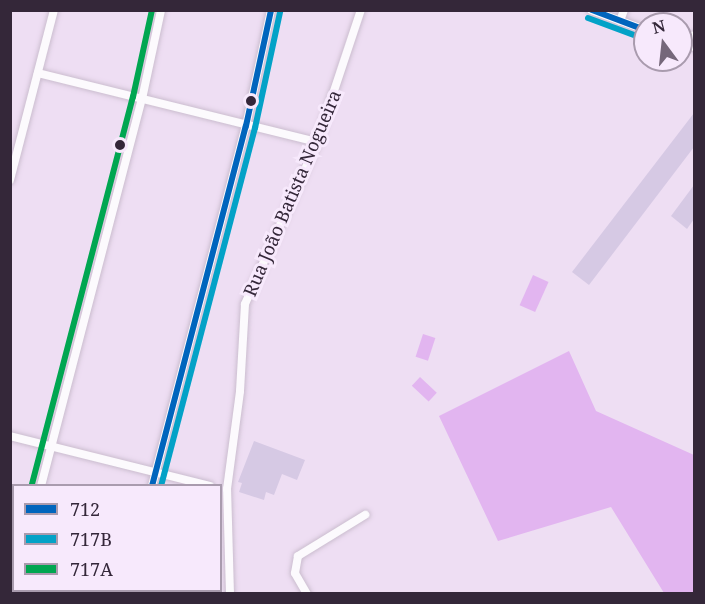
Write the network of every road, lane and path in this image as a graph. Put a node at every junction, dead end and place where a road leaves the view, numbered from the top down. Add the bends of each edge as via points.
1 (54, 10) edge
2 (161, 10) edge
3 (271, 10) edge
4 (362, 10) edge
5 (591, 10) edge
6 (624, 10) edge
7 (620, 21) junction
8 (633, 26) edge
9 (38, 73) junction
10 (141, 99) junction
11 (246, 126) junction
12 (317, 142) junction
13 (10, 180) edge
14 (10, 436) edge
15 (51, 447) junction
16 (155, 474) junction
17 (42, 484) edge
18 (152, 484) edge
19 (201, 484) edge
20 (224, 489) edge
21 (365, 515) dead end
22 (230, 594) edge
23 (307, 594) edge

1 - 9 street
2 - 10 street
3 - 11 street
4 - 12 street, Rua João Batista Nogueira
5 - 7 street
6 - 7 street
7 - 8 street
9 - 10 street
9 - 13 street
10 - 11 street
10 - 15 street
11 - 12 street
11 - 16 street
12 - 20 street, Rua João Batista Nogueira via 248,291
14 - 15 street
15 - 16 street
15 - 17 street
16 - 18 street
16 - 19 street
20 - 22 street, Rua João Batista Nogueira
21 - 23 street via 298,556 295,573

